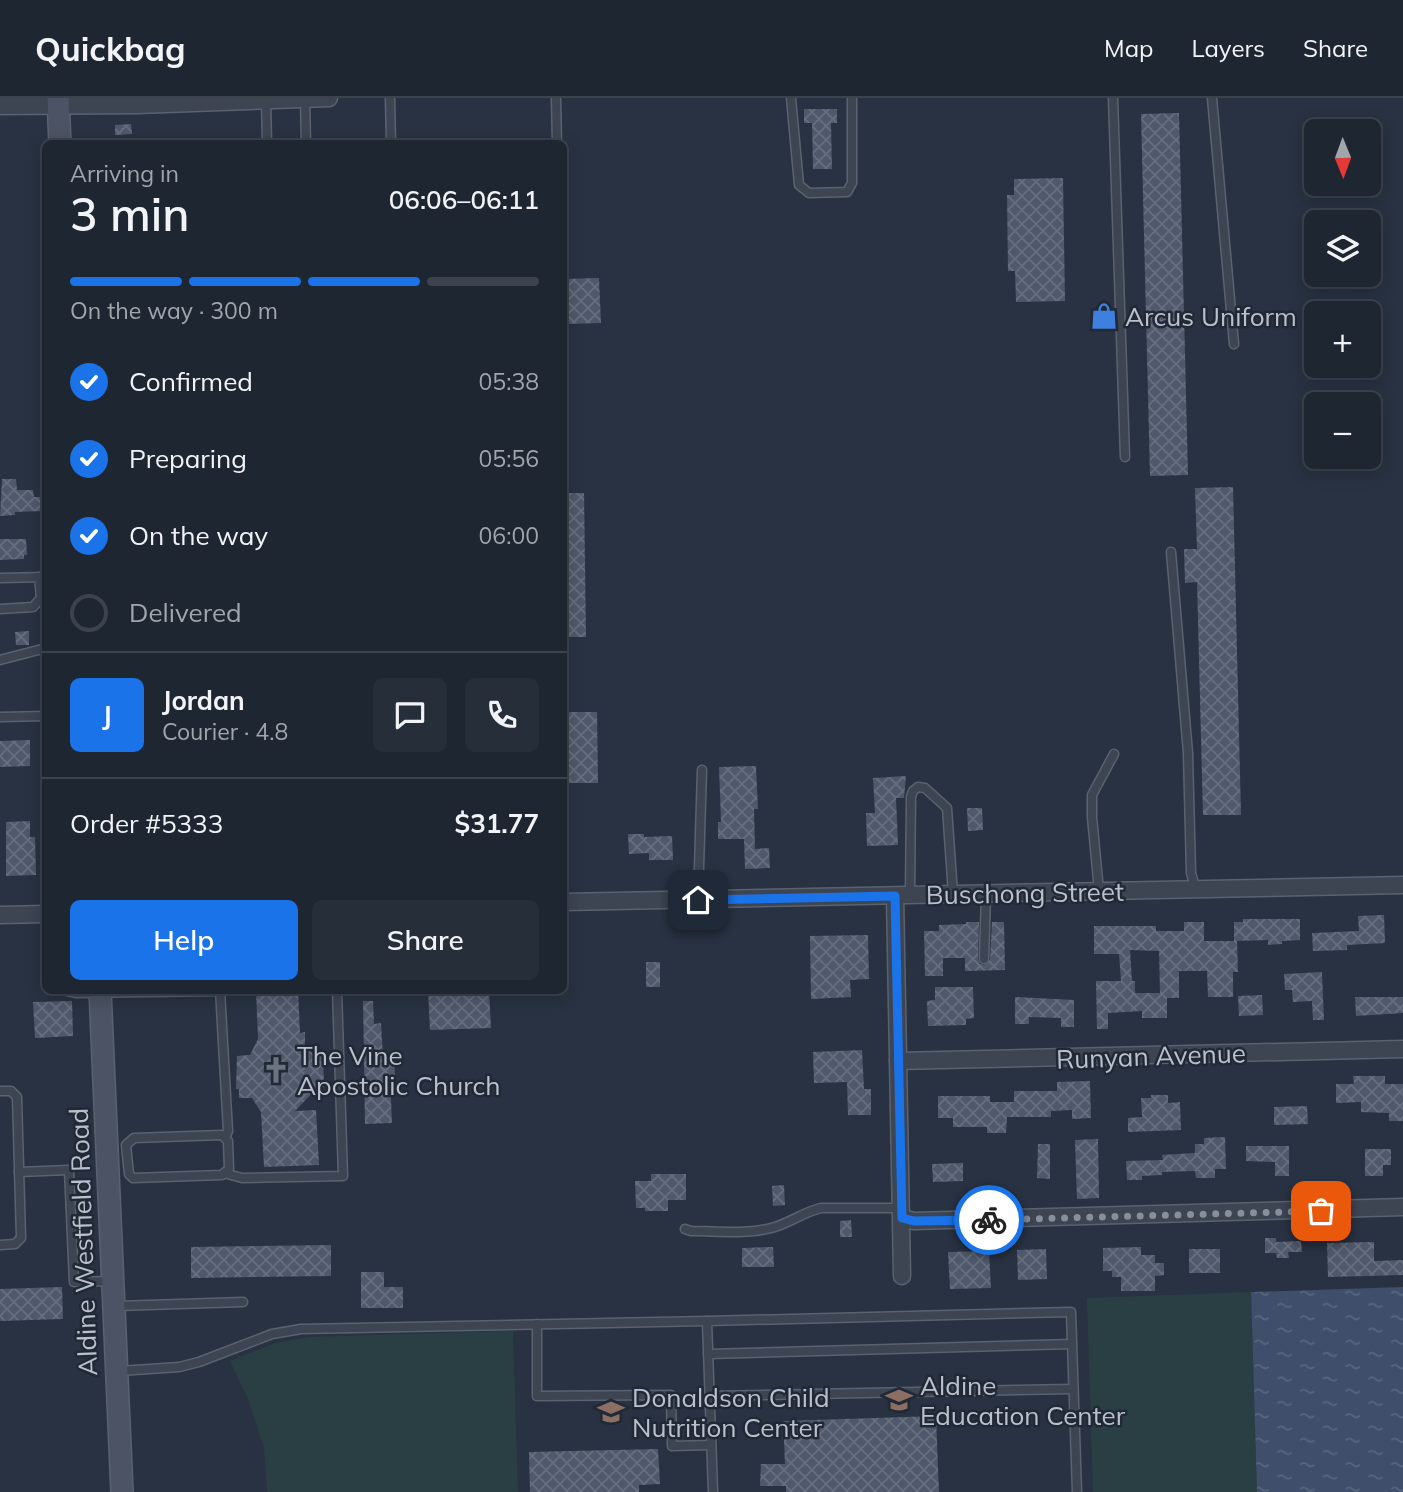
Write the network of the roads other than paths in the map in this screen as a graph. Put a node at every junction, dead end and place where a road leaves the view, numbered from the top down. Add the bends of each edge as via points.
1 (329, 98) edge
2 (390, 98) edge
3 (556, 98) edge
4 (791, 98) edge
5 (852, 98) edge
6 (1113, 98) edge
7 (1212, 98) edge
8 (306, 99) edge
9 (266, 100) junction
10 (58, 101) edge
11 (0, 106) edge
12 (61, 140) edge
13 (267, 140) edge
14 (306, 140) edge
15 (391, 140) edge
16 (557, 140) edge
17 (1234, 344) dead end
18 (1125, 457) dead end
19 (1171, 552) dead end
20 (42, 577) edge
21 (0, 578) edge
22 (0, 609) edge
23 (42, 649) edge
24 (0, 660) edge
25 (42, 716) edge
26 (0, 717) edge
27 (1114, 754) dead end
28 (702, 770) dead end
29 (1403, 885) edge
30 (1196, 890) junction
31 (1099, 891) junction
32 (953, 894) junction
33 (986, 894) junction
34 (902, 896) junction
35 (698, 900) junction
36 (567, 902) edge
37 (42, 914) edge
38 (0, 915) edge
39 (984, 959) dead end
40 (110, 994) edge
41 (220, 994) edge
42 (337, 994) edge
43 (1403, 1048) edge
44 (898, 1061) junction
45 (0, 1091) edge
46 (225, 1138) junction
47 (117, 1160) junction
48 (19, 1172) junction
49 (224, 1174) junction
50 (1403, 1207) edge
51 (902, 1213) junction
52 (685, 1229) dead end
53 (0, 1245) edge
54 (902, 1276) dead end
55 (113, 1280) junction
56 (243, 1302) dead end
57 (114, 1307) junction
58 (708, 1321) junction
59 (537, 1324) junction
60 (1072, 1344) junction
61 (708, 1354) junction
62 (117, 1371) junction
63 (1073, 1389) junction
64 (710, 1396) junction
65 (711, 1445) junction
66 (122, 1492) edge
67 (713, 1492) edge
68 (1077, 1492) edge

1 - 8 street
2 - 15 lane
3 - 16 lane
4 - 5 lane via 799,186 809,193 847,192 852,183
6 - 18 lane
7 - 17 lane
8 - 9 street
8 - 14 lane
9 - 10 street via 137,106
9 - 13 lane
10 - 11 street
10 - 12 main road
19 - 30 lane via 1188,753 1191,873
20 - 21 lane
20 - 22 lane via 41,598 33,607
23 - 24 lane
25 - 26 lane
27 - 31 lane via 1092,795
28 - 35 lane
29 - 30 street, Buschong Street
30 - 31 street, Buschong Street
31 - 33 street, Buschong Street
32 - 33 street, Buschong Street
32 - 34 street, Buschong Street
32 - 34 lane via 947,808 918,787 911,797
33 - 39 lane
34 - 35 street, Buschong Street
34 - 44 street
35 - 36 street, Buschong Street
37 - 38 street
40 - 47 main road, Aldine Westfield Road
41 - 46 lane
42 - 49 lane via 343,1176 242,1178
43 - 44 street, Runyan Avenue
44 - 51 street
45 - 48 lane via 11,1091 17,1097
46 - 47 lane via 134,1138
46 - 49 lane via 229,1169
47 - 49 lane via 133,1178
47 - 55 main road, Aldine Westfield Road
48 - 53 lane via 21,1238 15,1244
48 - 55 lane via 69,1170 74,1282
50 - 51 street via 1013,1220 914,1221
51 - 52 lane via 821,1208 764,1229
51 - 54 street
55 - 57 main road, Aldine Westfield Road
56 - 57 lane
57 - 62 main road, Aldine Westfield Road
58 - 59 lane
58 - 60 lane via 1071,1312
58 - 61 lane
59 - 62 lane via 301,1329 272,1334 179,1367
59 - 65 lane via 537,1396 671,1395 672,1446
60 - 61 lane
60 - 63 lane
61 - 64 lane
62 - 66 main road, Aldine Westfield Road
63 - 64 lane
63 - 68 lane
64 - 65 lane
65 - 67 lane

